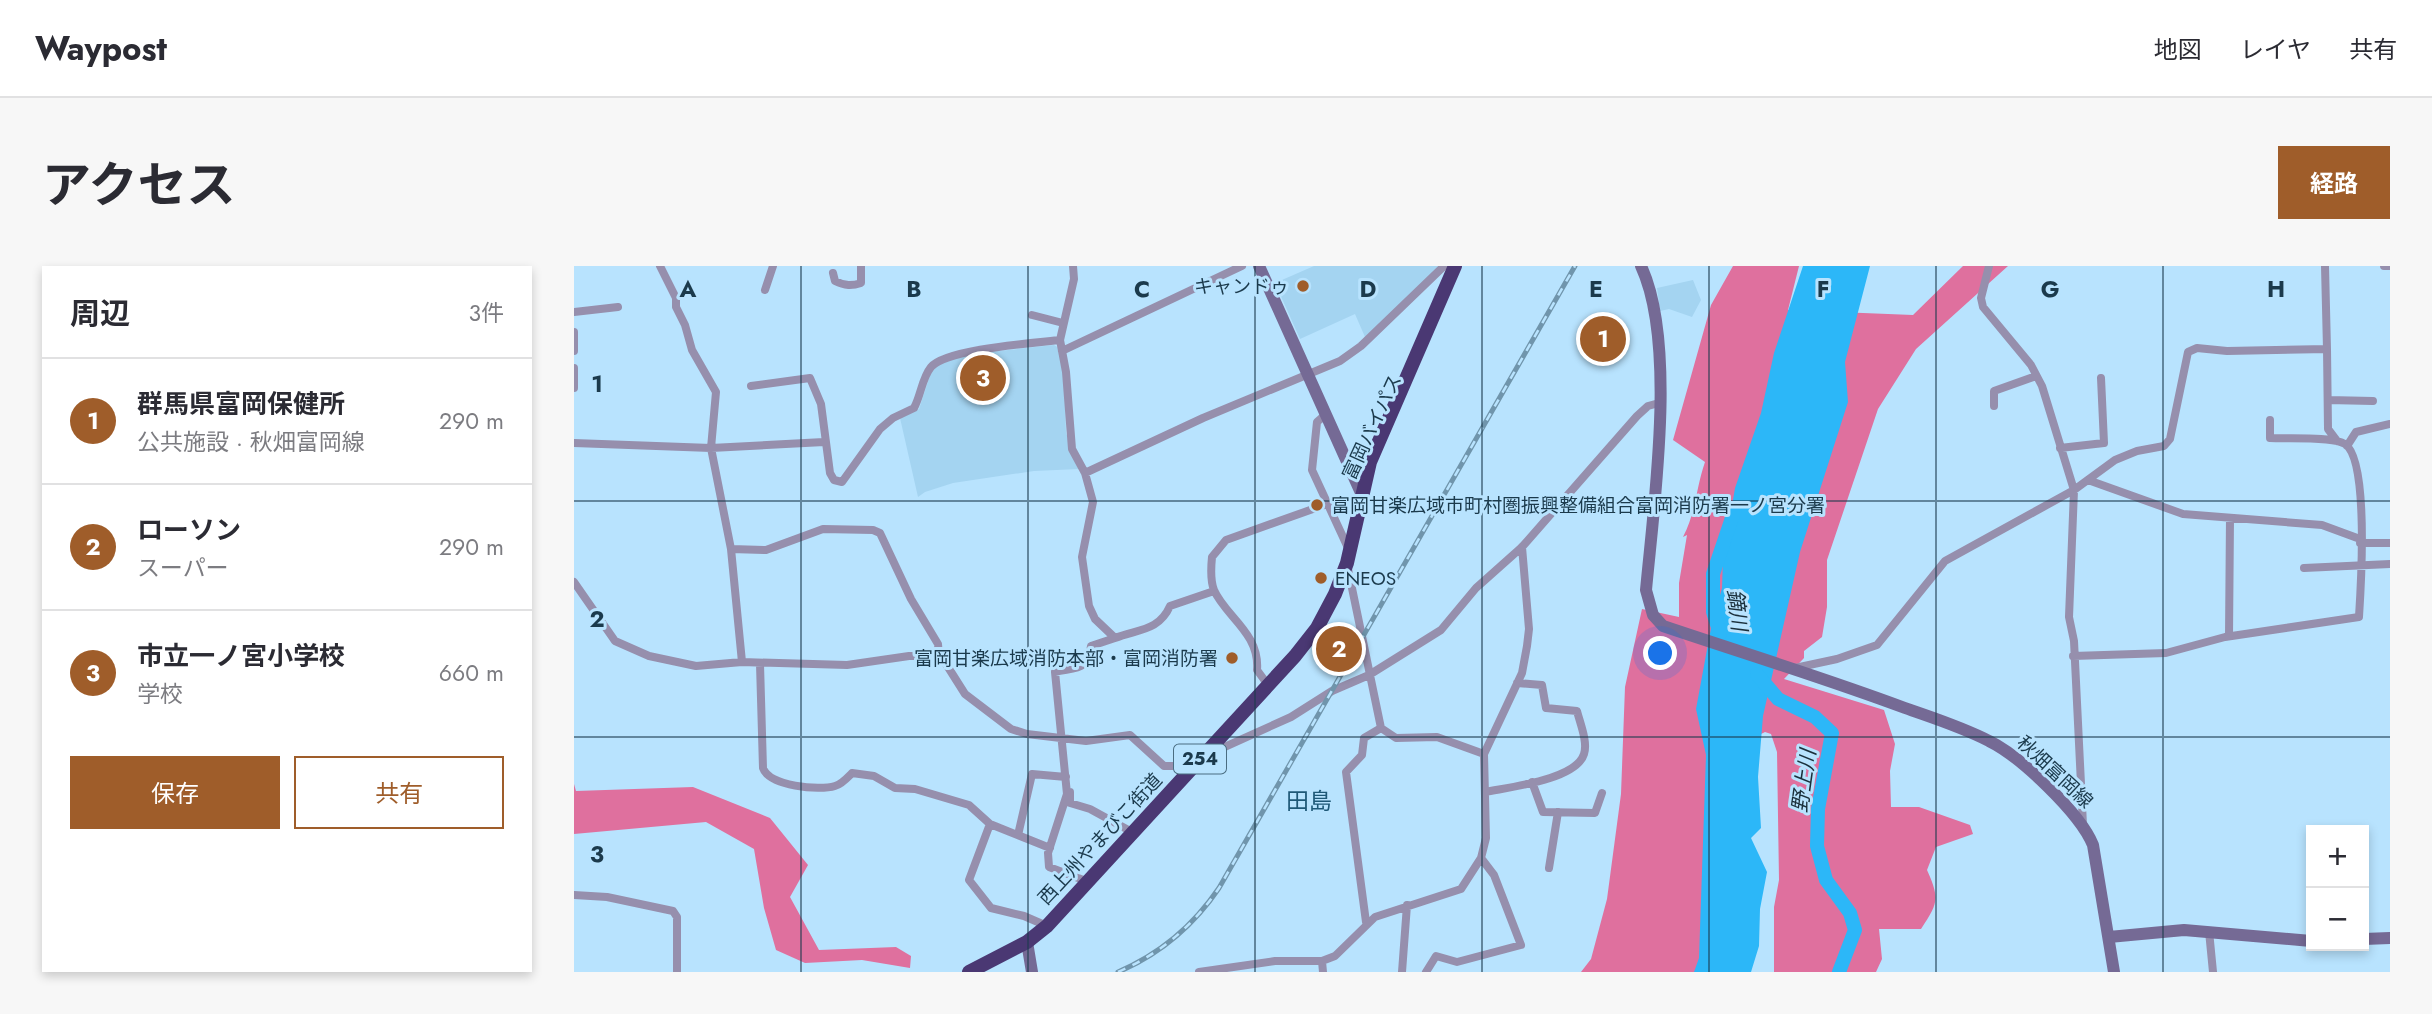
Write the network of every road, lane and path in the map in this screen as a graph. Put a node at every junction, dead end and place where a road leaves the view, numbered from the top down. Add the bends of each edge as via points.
1 (660, 266) edge
2 (773, 266) edge
3 (862, 266) edge
4 (1073, 266) edge
5 (1242, 266) edge
6 (1259, 266) edge
7 (1444, 266) edge
8 (1455, 266) edge
9 (1465, 266) edge
10 (1641, 266) edge
11 (1989, 266) edge
12 (2325, 266) edge
13 (2384, 266) edge
14 (2390, 266) edge
15 (833, 273) dead end
16 (765, 290) dead end
17 (618, 307) dead end
18 (574, 312) edge
19 (1032, 315) dead end
20 (1063, 323) junction
21 (574, 332) edge
22 (1060, 340) junction
23 (2327, 349) junction
24 (574, 351) edge
25 (1062, 351) junction
26 (574, 368) edge
27 (1307, 375) junction
28 (2036, 376) junction
29 (2101, 377) dead end
30 (751, 386) dead end
31 (574, 388) edge
32 (2328, 400) junction
33 (2373, 401) dead end
34 (1659, 403) junction
35 (1994, 406) dead end
36 (1325, 415) junction
37 (2270, 420) dead end
38 (2390, 424) edge
39 (2337, 441) junction
40 (824, 442) junction
41 (574, 443) edge
42 (2347, 446) junction
43 (711, 448) junction
44 (2060, 448) junction
45 (1085, 473) junction
46 (2088, 481) junction
47 (2074, 489) junction
48 (1362, 495) junction
49 (1327, 504) junction
50 (2230, 518) junction
51 (2360, 541) junction
52 (2390, 543) edge
53 (1522, 547) junction
54 (730, 549) junction
55 (1348, 557) junction
56 (2390, 564) edge
57 (2361, 566) junction
58 (2304, 568) dead end
59 (574, 582) edge
60 (1214, 591) junction
61 (2229, 636) junction
62 (1115, 638) junction
63 (939, 656) junction
64 (2073, 656) junction
65 (742, 662) junction
66 (760, 664) junction
67 (1786, 667) junction
68 (1369, 675) junction
69 (1517, 683) junction
70 (1268, 685) junction
71 (1381, 728) junction
72 (1061, 737) junction
73 (1484, 754) junction
74 (1198, 762) junction
75 (1066, 777) junction
76 (1532, 782) junction
77 (1067, 791) junction
78 (1485, 792) junction
79 (1602, 793) dead end
80 (1558, 812) junction
81 (990, 824) junction
82 (2083, 825) junction
83 (1132, 832) junction
84 (1018, 835) junction
85 (1050, 848) junction
86 (1481, 858) junction
87 (1549, 868) dead end
88 (1086, 881) junction
89 (574, 895) edge
90 (1406, 905) junction
91 (1366, 922) junction
92 (1047, 926) junction
93 (2209, 931) junction
94 (2109, 937) junction
95 (2390, 938) edge
96 (2369, 939) edge
97 (2306, 941) edge
98 (1027, 942) junction
99 (1322, 961) junction
100 (677, 972) edge
101 (969, 972) edge
102 (1032, 972) edge
103 (1199, 972) edge
104 (1323, 972) edge
105 (1402, 972) edge
106 (1426, 972) edge
107 (2114, 972) edge
108 (2213, 972) edge

1 - 43 street via 676,298 692,350 716,392
2 - 16 street
3 - 15 street via 862,283 854,285 835,281
4 - 20 street
5 - 25 street
6 - 27 main road
7 - 27 street via 1340,362
8 - 48 highway, 富岡バイパス / 254 via 1370,462
9 - 48 highway, 富岡バイパス / 254
10 - 34 main road via 1657,317
11 - 28 street via 1983,307
12 - 23 street
13 - 14 street
17 - 18 street
19 - 20 street
20 - 22 street
21 - 24 street
22 - 25 street
22 - 40 street via 970,352 936,362 928,370 914,408 880,429 844,481 831,477
23 - 32 street
23 - 46 street via 2197,348 2188,352 2170,439 2164,446 2115,460
25 - 45 street via 1072,449
26 - 31 street
27 - 36 main road
27 - 45 street
28 - 35 street via 1994,391
28 - 44 street
29 - 44 street via 2104,443
30 - 40 street via 810,378 821,404
32 - 33 street
32 - 39 street via 2328,429
34 - 53 street via 1637,416
34 - 67 main road, 秋畑富岡線 via 1647,603 1662,626
36 - 48 main road
36 - 49 street via 1317,422 1312,470
37 - 39 street via 2270,438
38 - 42 street via 2356,432
39 - 42 street
40 - 43 street
41 - 43 street
42 - 51 street via 2358,467
43 - 54 street
44 - 47 street
45 - 62 street via 1093,502 1082,548 1089,606 1094,618
46 - 47 street
46 - 50 street via 2183,514
47 - 64 street via 2069,617
47 - 67 street via 1945,561 1877,645 1837,659
48 - 55 highway, 西上州やまびこ街道 / 254
49 - 55 street
49 - 60 street via 1226,540 1212,557
50 - 51 street via 2322,525
50 - 61 street
51 - 52 street
51 - 57 street
53 - 68 street via 1476,588 1441,630
53 - 69 street via 1529,629
54 - 63 street via 766,550 823,529 880,533 938,643
54 - 65 street
55 - 68 street
55 - 70 highway, 西上州やまびこ街道 / 254 via 1317,628
56 - 57 street
57 - 58 street
57 - 61 street via 2359,617
59 - 65 street via 604,630 631,650 696,666
60 - 62 street via 1170,606 1155,626
60 - 70 street via 1242,624 1257,670
61 - 64 street via 2166,653
62 - 72 street via 1091,646 1085,666 1055,672
63 - 66 street via 847,665
63 - 72 street via 965,694 1011,729
64 - 82 street
65 - 66 street
66 - 81 street via 764,773 794,785 831,787 859,772 895,788 915,789 969,805
67 - 82 main road, 秋畑富岡線 via 1990,741
68 - 71 street
68 - 74 street
69 - 73 street
69 - 76 street via 1542,685 1546,708 1577,711 1585,745 1584,756 1571,771
70 - 74 highway, 西上州やまびこ街道 / 254
71 - 73 street via 1396,738 1437,737
71 - 91 street via 1364,738 1362,755 1346,772
72 - 74 street via 1086,741 1130,735 1164,766
72 - 75 street
73 - 78 street
74 - 83 highway, 西上州やまびこ街道 / 254
75 - 77 street
75 - 84 street via 1032,774
76 - 78 street
76 - 80 street via 1543,812
77 - 83 street via 1070,803
77 - 85 street
78 - 86 street via 1486,838
79 - 80 street via 1595,813
80 - 87 street
81 - 84 street
81 - 92 street via 969,880 991,908
82 - 94 main road, 秋畑富岡線 via 2092,845
83 - 88 highway, 西上州やまびこ街道 / 254
84 - 85 street
85 - 88 street via 1049,867
86 - 90 street via 1461,889
86 - 106 street via 1494,875 1521,945 1457,962 1436,956
88 - 92 highway, 西上州やまびこ街道 / 254
89 - 100 street via 673,911 677,917
90 - 91 street
90 - 105 street
91 - 99 street via 1335,956
92 - 98 highway, 西上州やまびこ街道 / 254
93 - 94 main road via 2165,930
93 - 97 main road
93 - 108 street
94 - 107 main road, 秋畑富岡線
95 - 96 main road
98 - 101 highway, 西上州やまびこ街道 / 254
98 - 102 main road
99 - 103 street via 1275,961
99 - 104 street

